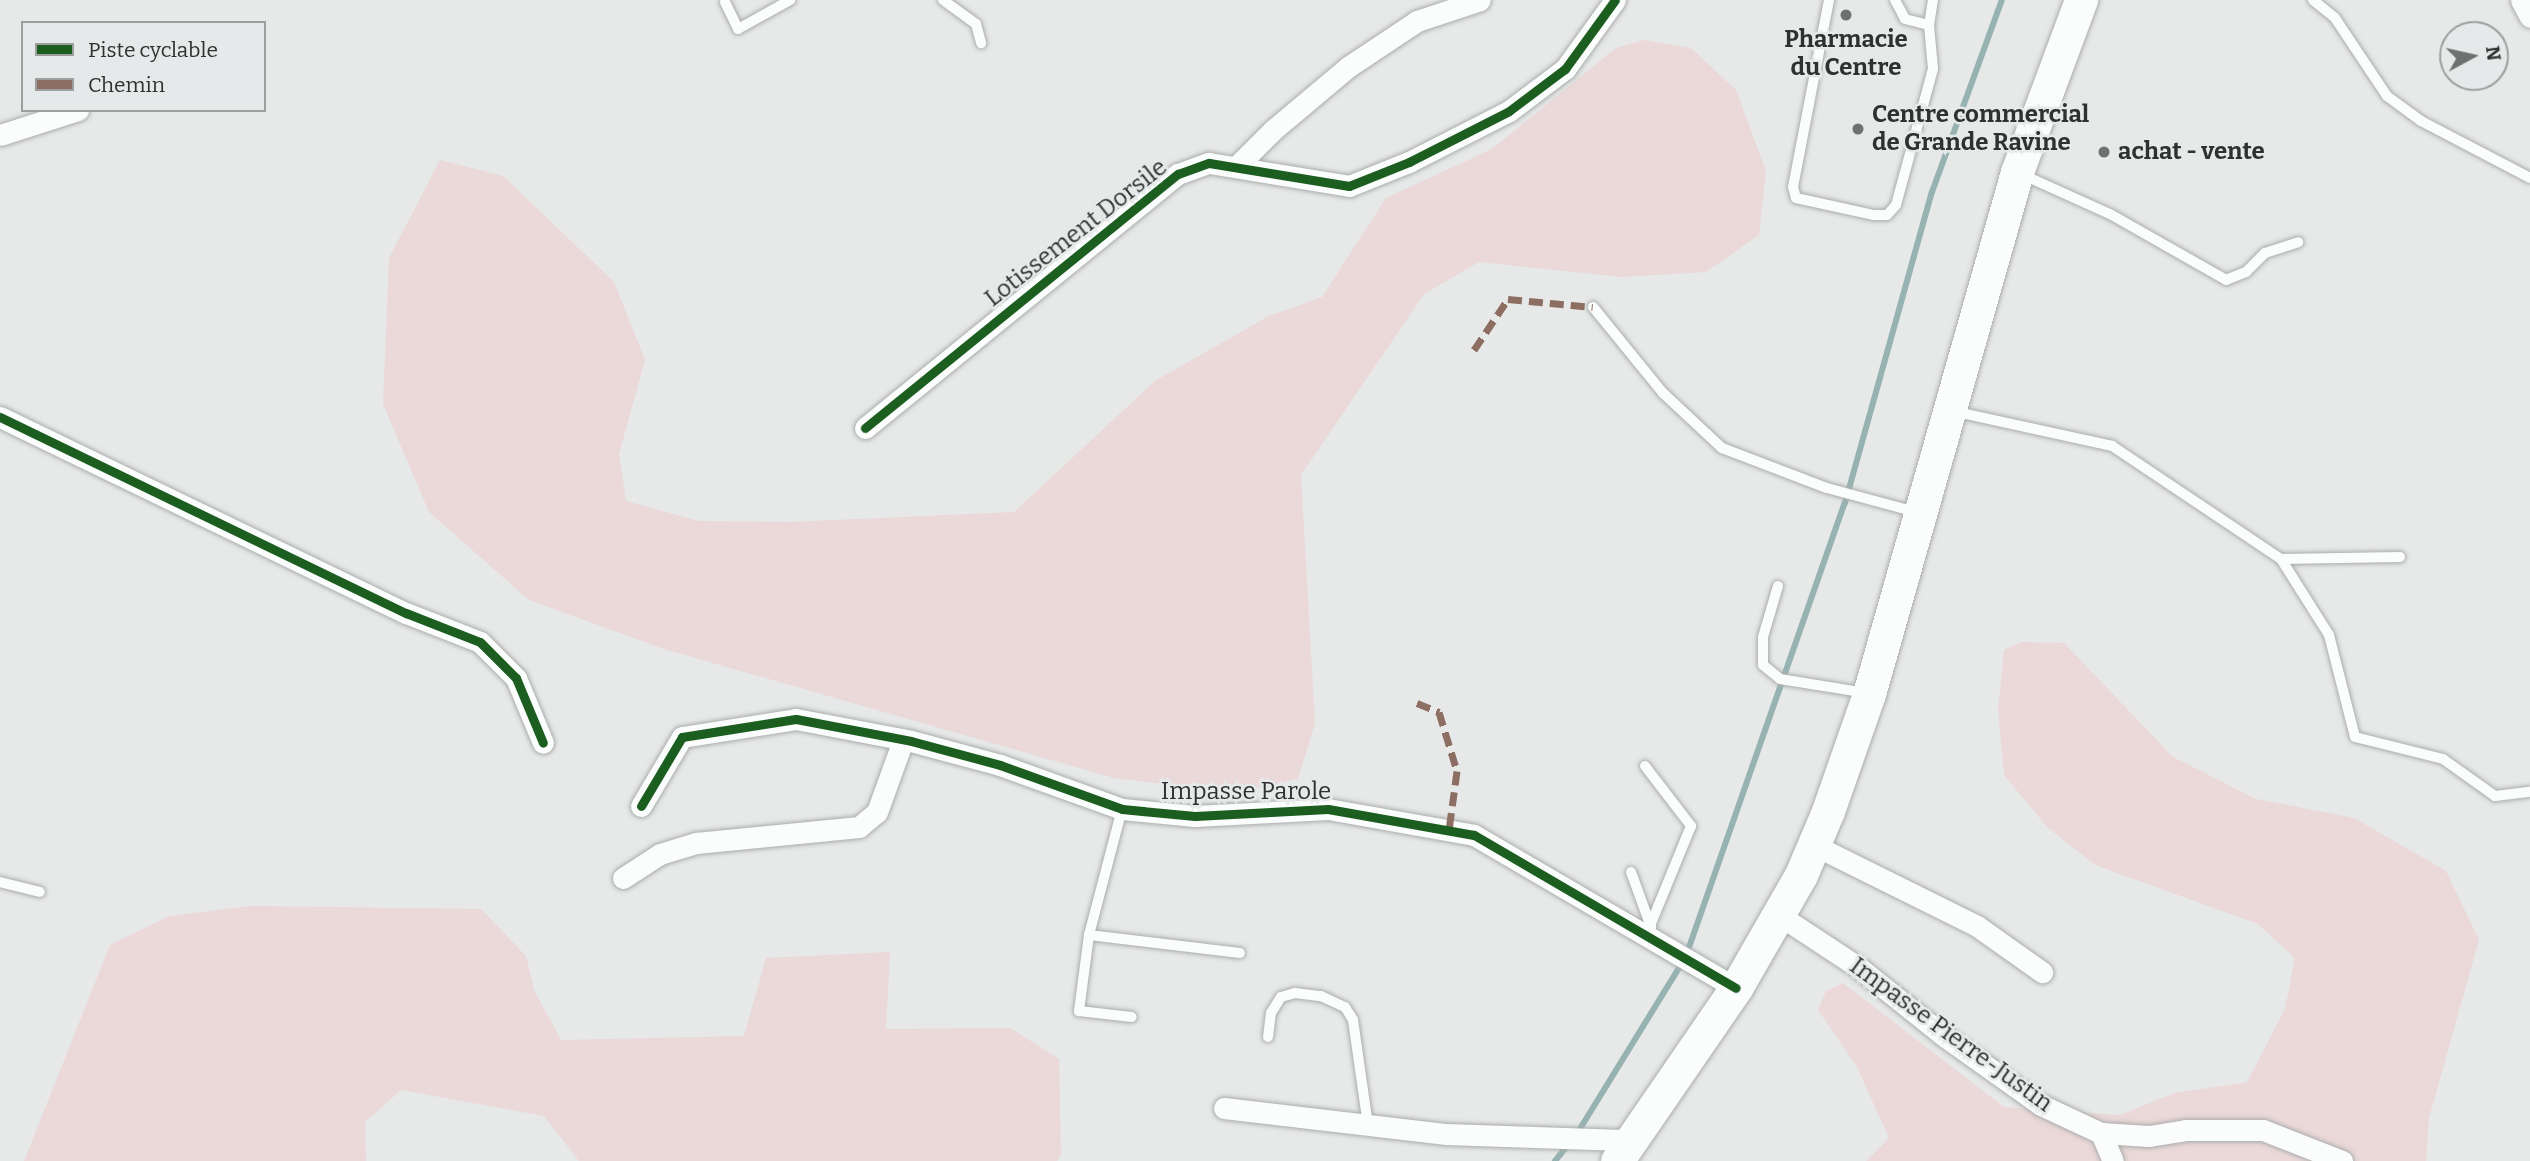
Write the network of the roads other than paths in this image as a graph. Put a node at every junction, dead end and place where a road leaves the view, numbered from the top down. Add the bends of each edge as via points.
1 (790, 0) edge
2 (943, 0) edge
3 (1480, 0) edge
4 (1615, 0) edge
5 (1829, 0) edge
6 (1895, 0) edge
7 (1933, 0) edge
8 (2103, 0) edge
9 (2313, 0) edge
10 (2521, 0) edge
11 (725, 2) dead end
12 (2077, 14) edge
13 (2530, 17) edge
14 (1929, 25) junction
15 (981, 43) dead end
16 (72, 112) edge
17 (0, 135) edge
18 (1236, 167) junction
19 (2017, 172) junction
20 (2530, 178) edge
21 (2298, 242) dead end
22 (1593, 307) dead end
23 (1946, 410) junction
24 (0, 417) edge
25 (865, 428) dead end
26 (1919, 512) junction
27 (2400, 556) dead end
28 (2281, 559) junction
29 (1778, 586) dead end
30 (1869, 694) junction
31 (903, 740) junction
32 (543, 743) dead end
33 (1645, 766) dead end
34 (2530, 792) edge
35 (641, 806) dead end
36 (1122, 809) junction
37 (1814, 845) junction
38 (1631, 872) dead end
39 (623, 878) dead end
40 (0, 882) edge
41 (40, 892) dead end
42 (1779, 915) junction
43 (1653, 934) junction
44 (1089, 935) junction
45 (1240, 953) dead end
46 (2042, 972) dead end
47 (1736, 988) junction
48 (1132, 1017) dead end
49 (1268, 1037) dead end
50 (1224, 1108) dead end
51 (1368, 1125) junction
52 (2101, 1133) junction
53 (1624, 1151) edge
54 (2113, 1161) edge
55 (2342, 1161) edge

1 - 11 lane via 738,29
2 - 15 lane via 976,24
3 - 18 street via 1417,21 1348,67
4 - 18 street, Lotissement Dorsile via 1565,69 1509,111 1409,162 1349,186
5 - 14 lane via 1793,187 1796,198 1874,215 1887,215 1896,205 1933,69
6 - 14 lane via 1905,19
7 - 14 lane
8 - 12 main road
9 - 20 lane via 2335,18 2387,96 2421,121
10 - 13 street
12 - 19 main road
16 - 17 street
18 - 25 street, Lotissement Dorsile via 1209,163 1178,174
19 - 21 lane via 2110,214 2226,280 2246,272 2264,253
19 - 23 main road
22 - 26 lane via 1663,393 1722,447 1827,488
23 - 26 main road
23 - 28 lane via 2112,446
24 - 32 street via 406,613 480,642 516,678
26 - 30 main road
27 - 28 lane
28 - 34 lane via 2329,635 2355,737 2443,759 2494,796
29 - 30 lane via 1763,637 1763,665 1780,679
30 - 37 main road
31 - 35 street, Impasse Parole via 796,719 682,737
31 - 36 street, Impasse Parole via 1000,765
31 - 39 street via 877,812 859,827 696,843 660,855
33 - 43 lane via 1691,826
36 - 43 street, Impasse Parole via 1195,816 1328,809 1474,835
36 - 44 lane
37 - 42 main road
37 - 46 street via 1977,926
38 - 43 lane
40 - 41 lane
42 - 47 main road
42 - 52 street, Impasse Pierre-Justin via 1858,967 2041,1105
43 - 47 street, Impasse Parole
44 - 45 lane
44 - 48 lane via 1079,1012
47 - 53 main road
49 - 51 lane via 1271,1013 1280,997 1295,993 1321,996 1345,1007 1353,1020
50 - 51 street
51 - 53 street via 1446,1134 1573,1138
52 - 54 street
52 - 55 street via 2149,1136 2186,1130 2263,1130

